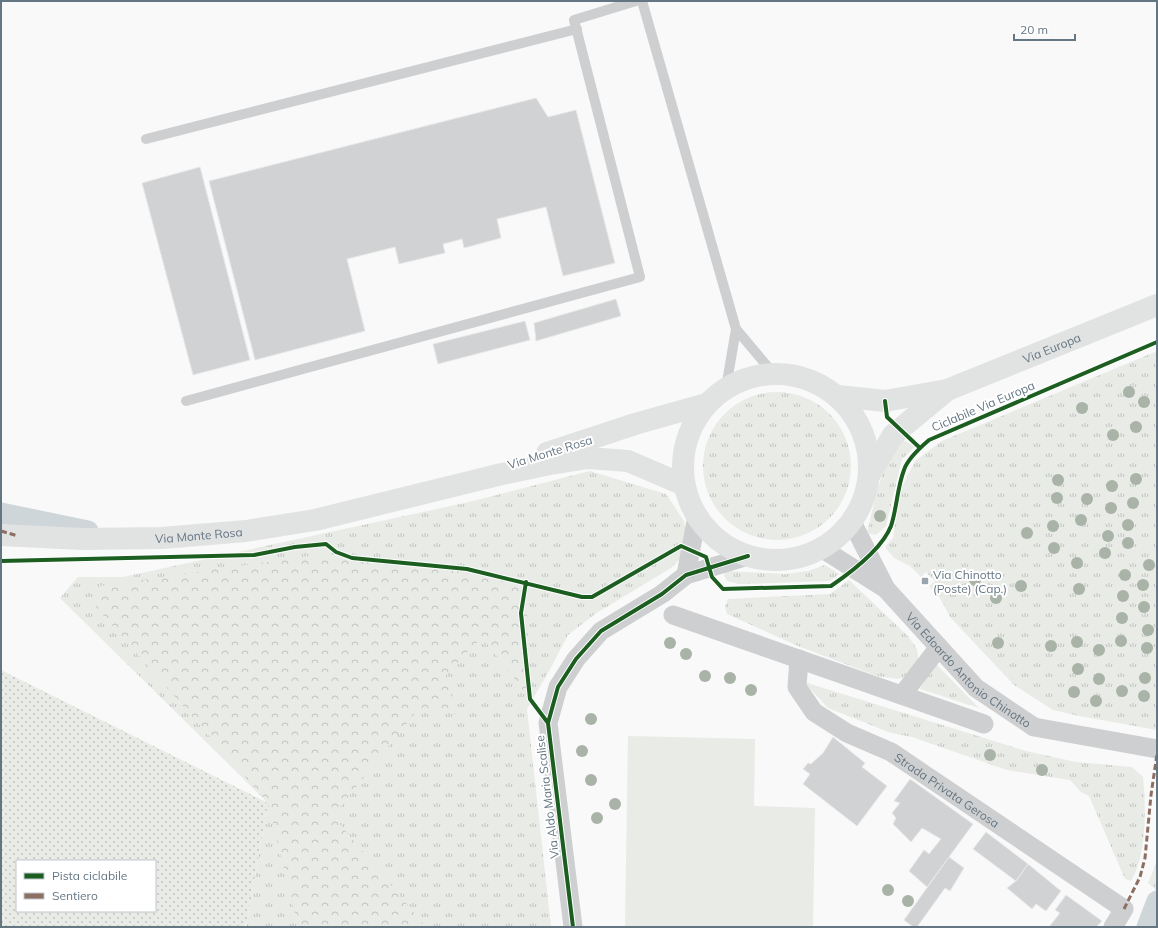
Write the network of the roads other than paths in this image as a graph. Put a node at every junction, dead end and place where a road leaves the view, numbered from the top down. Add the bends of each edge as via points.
1 (636, 1) edge
2 (642, 1) edge
3 (577, 29) junction
4 (146, 139) dead end
5 (1157, 305) edge
6 (736, 329) junction
7 (773, 373) junction
8 (726, 388) junction
9 (947, 390) junction
10 (838, 396) junction
11 (186, 401) dead end
12 (706, 404) junction
13 (870, 474) junction
14 (684, 485) junction
15 (393, 500) junction
16 (697, 516) junction
17 (852, 522) junction
18 (1, 535) edge
19 (821, 548) junction
20 (748, 556) junction
21 (686, 575) junction
22 (886, 589) junction
23 (674, 615) dead end
24 (939, 647) junction
25 (799, 659) junction
26 (902, 695) junction
27 (984, 724) dead end
28 (1157, 749) edge
29 (573, 927) edge
30 (1113, 927) edge

1 - 3 lane via 574,20
2 - 6 lane
3 - 4 lane
3 - 11 lane via 640,277
5 - 9 main road, Via Europa
6 - 7 lane
6 - 8 lane
7 - 8 main road via 750,377
7 - 10 main road via 796,375 818,383
8 - 12 main road
9 - 10 main road, Via Europa via 885,401
9 - 13 main road, Via Europa via 893,435
10 - 13 main road via 852,412 863,431 869,452
12 - 14 main road via 691,428 683,456
12 - 15 main road, Via Monte Rosa
13 - 17 main road via 864,499
14 - 15 main road, Via Monte Rosa via 628,461 588,458 515,471
14 - 16 main road
15 - 18 main road, Via Monte Rosa via 315,520 246,532 162,538 82,539
16 - 20 main road via 711,534 728,547
16 - 21 street
17 - 19 main road via 835,540
17 - 22 street, Via Edoardo Antonio Chinotto
19 - 20 main road via 808,555 778,560
19 - 22 street, Via Edoardo Antonio Chinotto
20 - 21 street, Via Aldo Maria Scalise
21 - 29 street, Via Aldo Maria Scalise via 662,594 601,631 576,659 558,687 548,723
22 - 24 street, Via Edoardo Antonio Chinotto
23 - 25 street
24 - 26 street
24 - 28 street, Via Edoardo Antonio Chinotto via 976,688 1034,727
25 - 26 street
25 - 30 street, Strada Privata Gerosa via 797,687 814,712 847,733 891,752 1124,909
26 - 27 street

